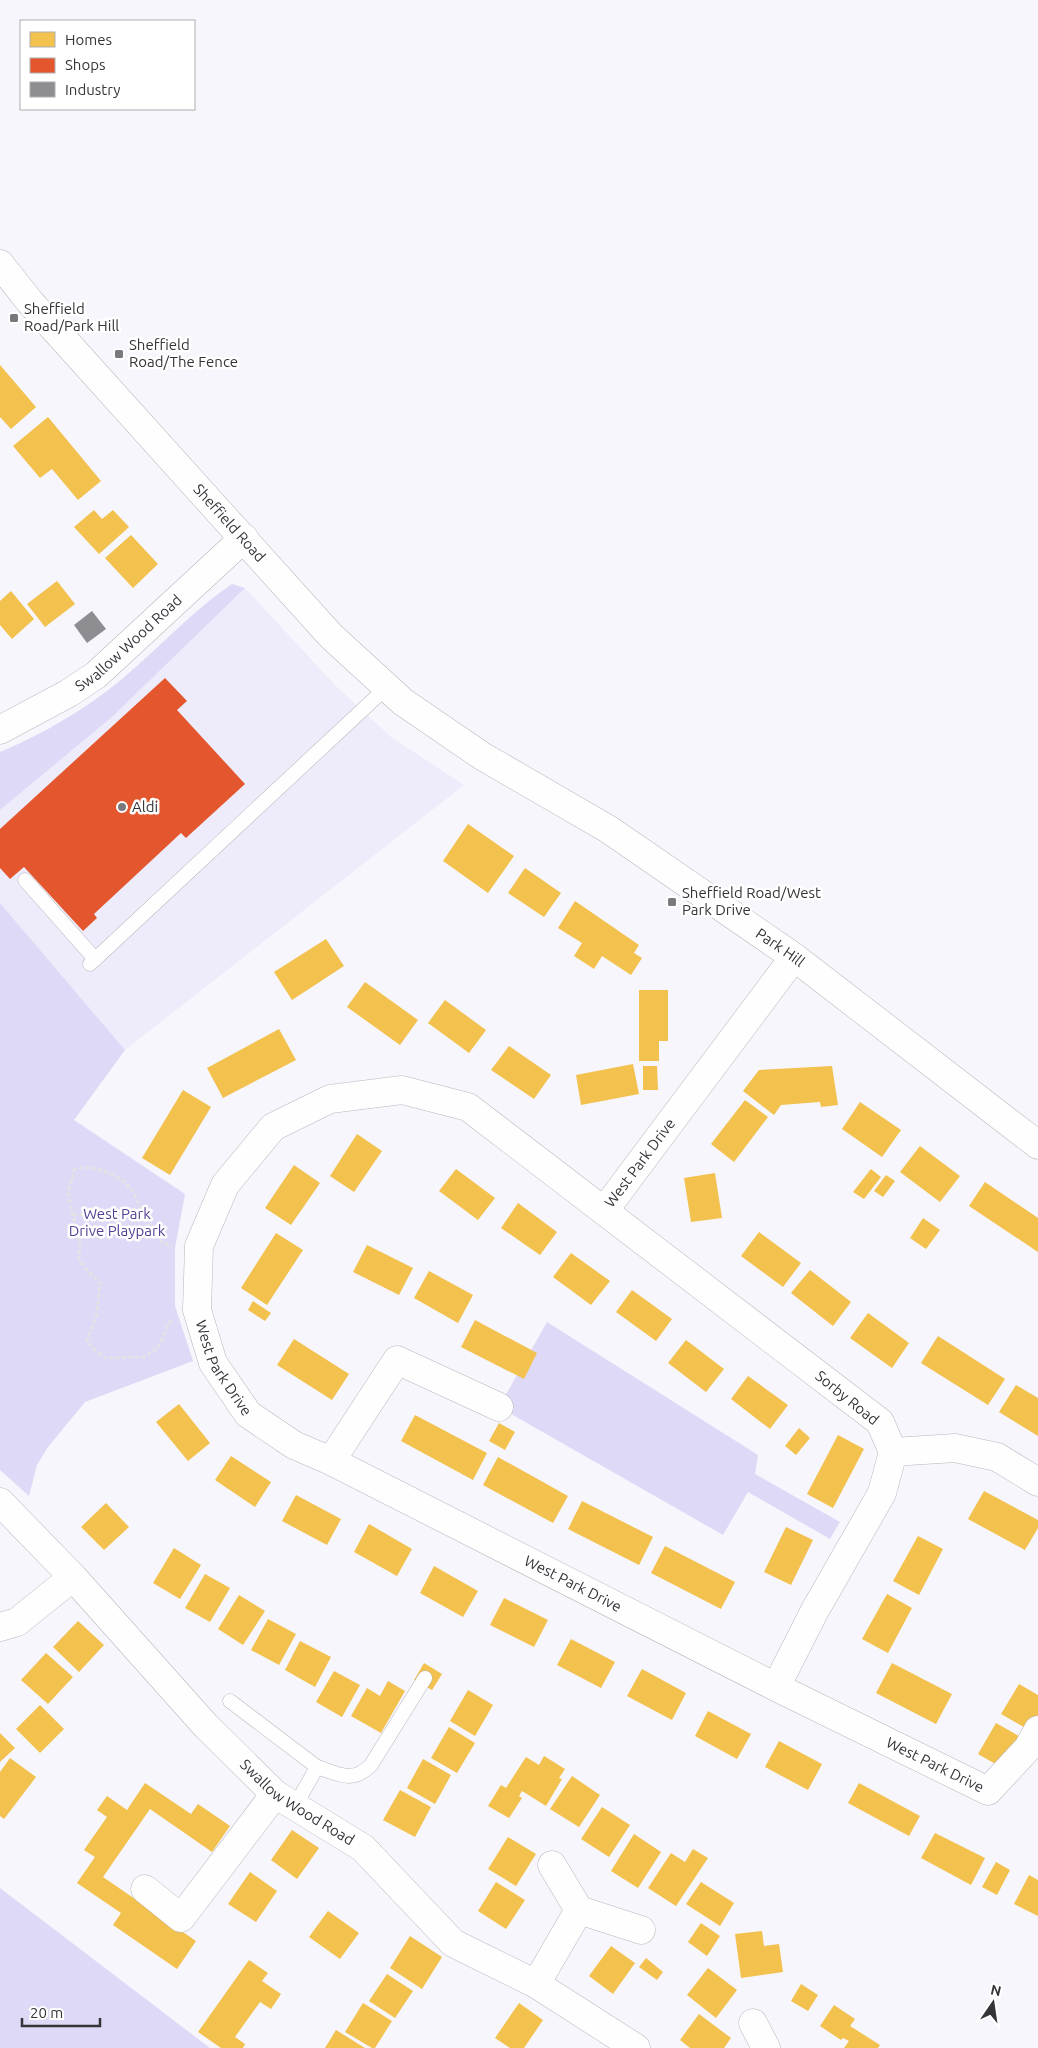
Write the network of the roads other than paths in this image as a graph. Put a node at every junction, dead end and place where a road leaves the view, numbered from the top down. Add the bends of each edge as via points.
1 (0, 264) edge
2 (244, 538) junction
3 (386, 687) junction
4 (0, 730) edge
5 (482, 756) joint
6 (25, 880) dead end
7 (794, 957) junction
8 (1037, 1141) edge
9 (604, 1211) junction
10 (499, 1407) dead end
11 (893, 1452) junction
12 (331, 1461) junction
13 (1038, 1482) edge
14 (0, 1502) edge
15 (73, 1577) junction
16 (0, 1627) edge
17 (425, 1678) dead end
18 (776, 1688) junction
19 (230, 1701) dead end
20 (1038, 1730) edge
21 (317, 1767) junction
22 (285, 1800) junction
23 (552, 1866) dead end
24 (145, 1889) dead end
25 (579, 1910) junction
26 (641, 1930) dead end
27 (536, 1984) junction
28 (753, 2022) dead end
29 (636, 2048) edge
30 (766, 2048) edge

1 - 2 street, Sheffield Road via 30,302
2 - 3 street, Sheffield Road via 331,636
2 - 4 street, Swallow Wood Road via 96,675
3 - 5 street, Sheffield Road
3 - 6 lane via 92,962
5 - 7 street, Park Hill via 608,829
7 - 8 street, Park Hill
7 - 9 street, West Park Drive
9 - 11 street, Sorby Road via 880,1422
9 - 12 street, West Park Drive via 468,1106 402,1090 330,1099 273,1127 225,1185 199,1246 197,1310 213,1363 248,1414 294,1444
10 - 12 street via 397,1360
11 - 13 street via 955,1448 997,1457
11 - 18 street via 882,1492 814,1612
12 - 18 street, West Park Drive
14 - 15 street, Swallow Wood Road
15 - 16 street via 17,1622
15 - 22 street, Swallow Wood Road via 206,1726
17 - 21 lane via 371,1765 362,1774 352,1777
18 - 20 street, West Park Drive via 988,1791 1028,1748
19 - 21 lane
21 - 22 lane
22 - 24 street via 181,1918
22 - 27 street, Swallow Wood Road via 363,1848 453,1943
23 - 25 street
25 - 26 street
25 - 27 street
27 - 29 street, Swallow Wood Road
28 - 30 street

